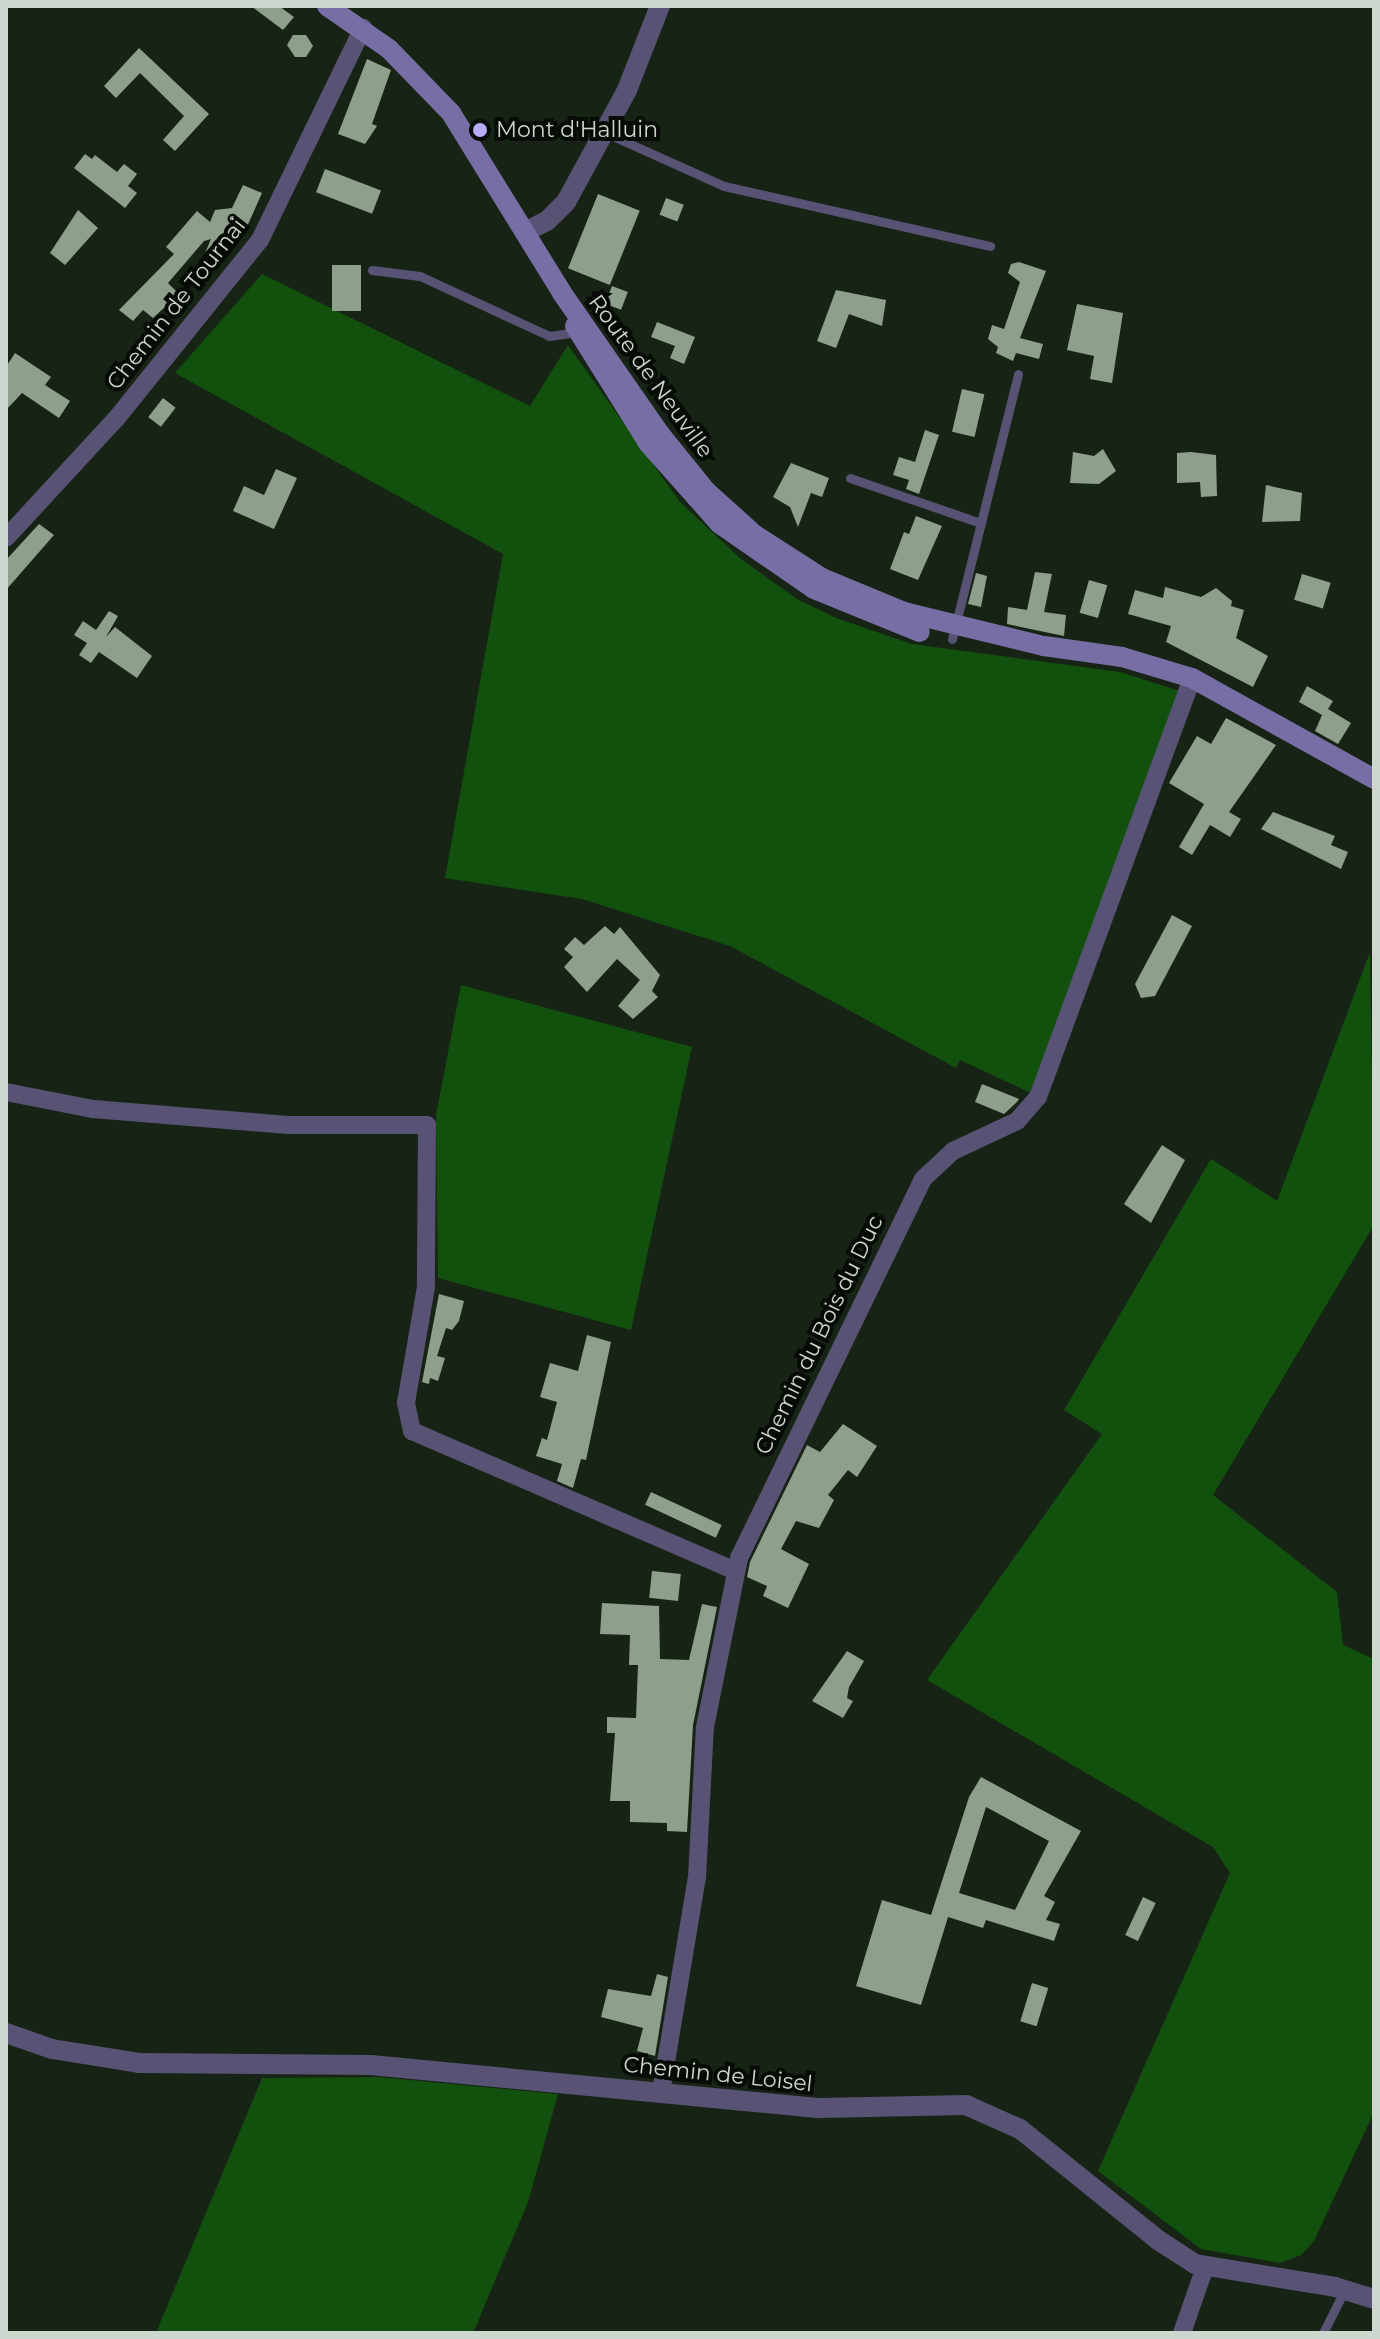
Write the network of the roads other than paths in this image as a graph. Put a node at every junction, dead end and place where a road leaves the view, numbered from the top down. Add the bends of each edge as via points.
1 (327, 6) edge
2 (660, 6) edge
3 (363, 28) junction
4 (606, 133) junction
5 (525, 232) junction
6 (990, 246) dead end
7 (372, 270) dead end
8 (583, 329) junction
9 (1018, 374) dead end
10 (850, 478) dead end
11 (978, 522) junction
12 (6, 538) edge
13 (954, 633) junction
14 (1192, 678) junction
15 (1374, 779) edge
16 (6, 1092) edge
17 (735, 1571) junction
18 (6, 2033) edge
19 (661, 2092) junction
20 (1205, 2267) junction
21 (1345, 2289) junction
22 (1374, 2299) edge
23 (1182, 2333) edge
24 (1323, 2333) edge

1 - 3 main road, Route de Neuville
2 - 4 street
3 - 5 main road, Route de Neuville via 404,62 451,113
3 - 12 street, Chemin de Tournai via 260,240 116,419
4 - 5 street via 566,202 547,221
4 - 6 lane via 724,186
5 - 8 main road, Route de Neuville
7 - 8 lane via 420,276 549,336
8 - 13 main road, Route de Neuville via 665,465 732,535 786,574 840,603
9 - 11 lane
10 - 11 lane
11 - 13 lane
13 - 14 main road, Route de Neuville via 1122,657
14 - 15 main road, Route de Neuville
14 - 17 street, Chemin du Bois du Duc via 1038,1097 1017,1121 944,1157 923,1179
16 - 17 street via 66,1107 288,1125 427,1125 426,1287 406,1403 412,1431
17 - 19 street, Chemin du Bois du Duc via 705,1727 697,1878
18 - 19 street, Chemin de Loisel via 52,2049 120,2061 347,2063
19 - 20 street, Chemin de Loisel via 820,2108 950,2103 976,2108 1020,2129 1158,2240
20 - 21 street, Chemin de Loisel
20 - 23 street
21 - 22 street, Chemin de Loisel
21 - 24 lane

